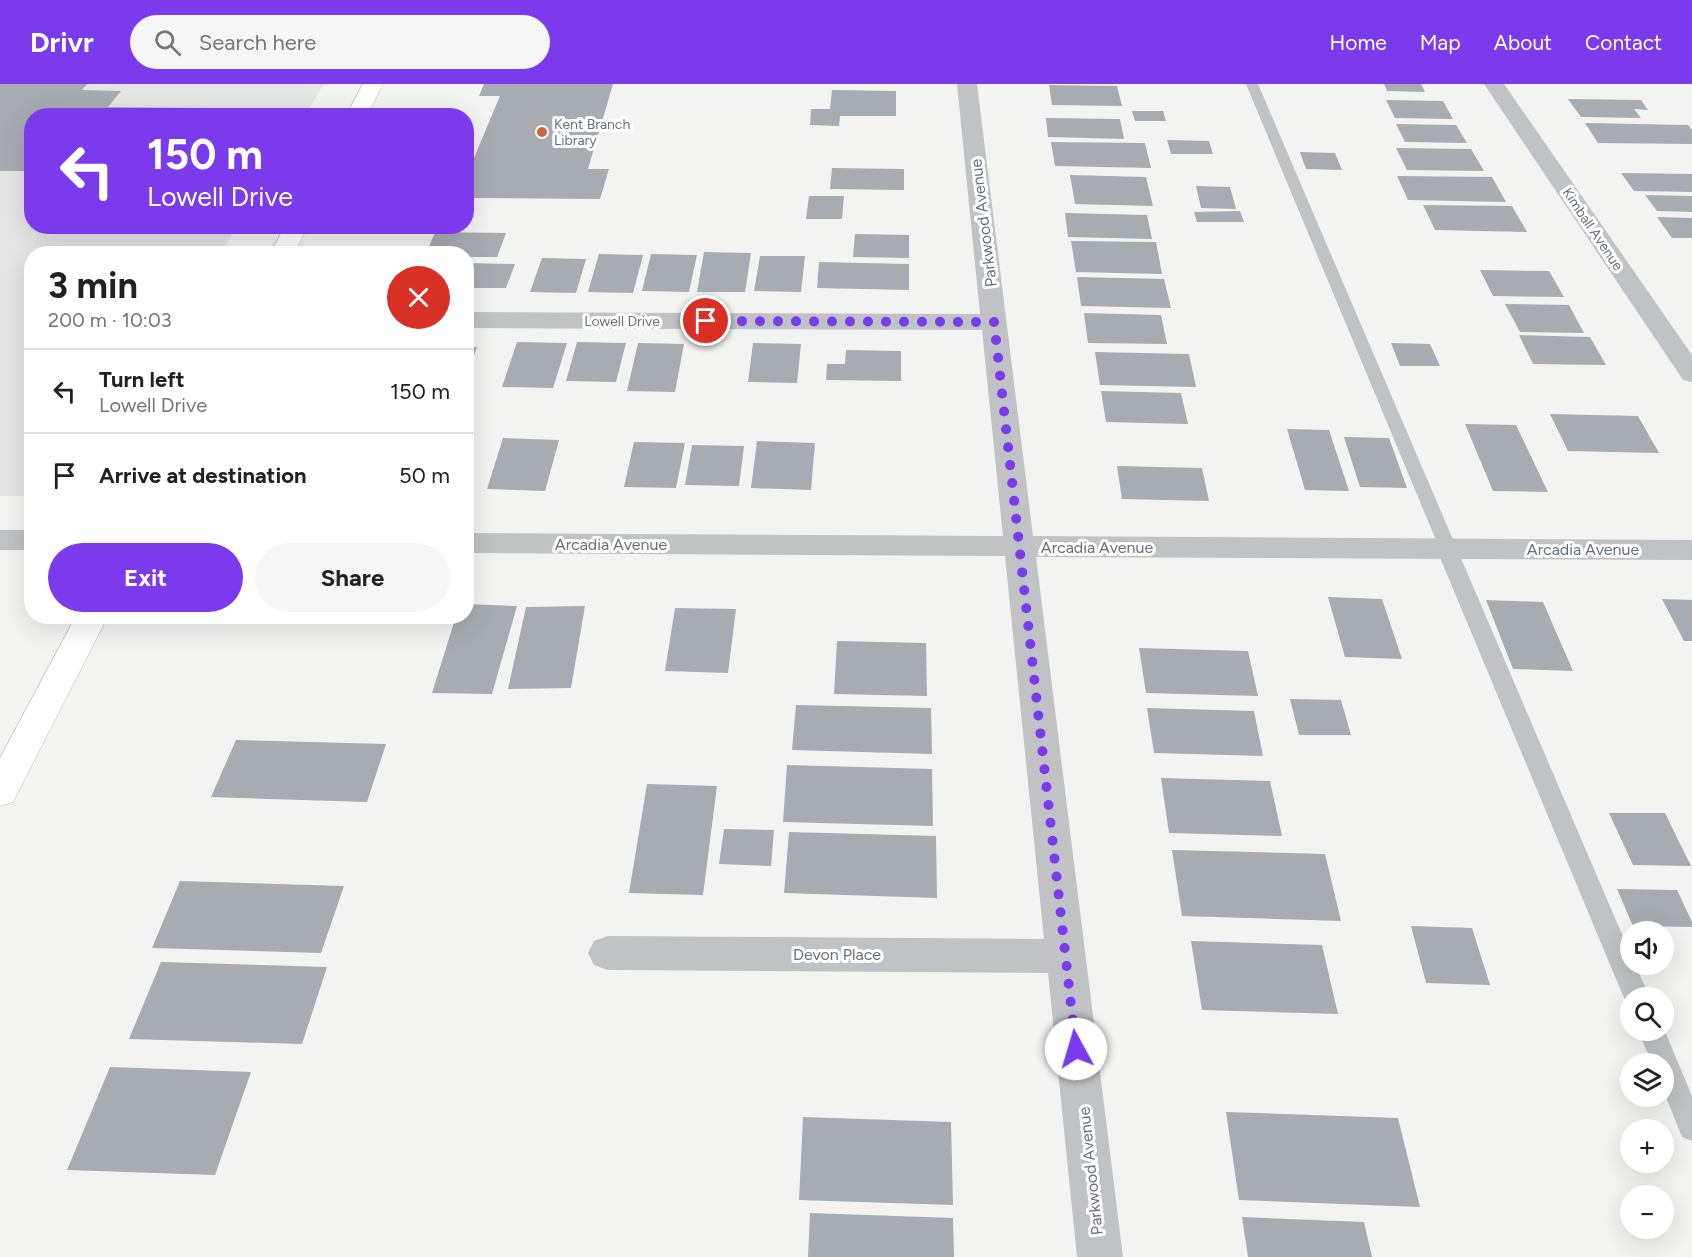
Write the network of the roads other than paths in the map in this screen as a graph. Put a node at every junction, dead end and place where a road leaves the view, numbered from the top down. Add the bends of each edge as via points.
1 (373, 84) edge
2 (967, 84) edge
3 (1252, 84) edge
4 (1494, 84) edge
5 (360, 108) edge
6 (474, 320) edge
7 (994, 322) junction
8 (1692, 374) edge
9 (0, 540) edge
10 (24, 540) edge
11 (474, 543) edge
12 (1019, 547) junction
13 (1448, 548) junction
14 (1692, 550) edge
15 (88, 624) edge
16 (0, 792) edge
17 (608, 952) dead end
18 (1066, 956) junction
19 (1631, 987) edge
20 (1656, 1041) edge
21 (1692, 1128) edge
22 (1100, 1257) edge

1 - 5 main road
2 - 7 street, Parkwood Avenue
3 - 13 lane
4 - 8 street, Kimball Avenue
6 - 7 street, Lowell Drive
7 - 12 street, Parkwood Avenue
9 - 10 street
11 - 12 street, Arcadia Avenue
12 - 13 street, Arcadia Avenue
12 - 18 street, Parkwood Avenue
13 - 14 street, Arcadia Avenue
13 - 19 lane
15 - 16 main road
17 - 18 street, Devon Place
18 - 22 street, Parkwood Avenue
20 - 21 lane

